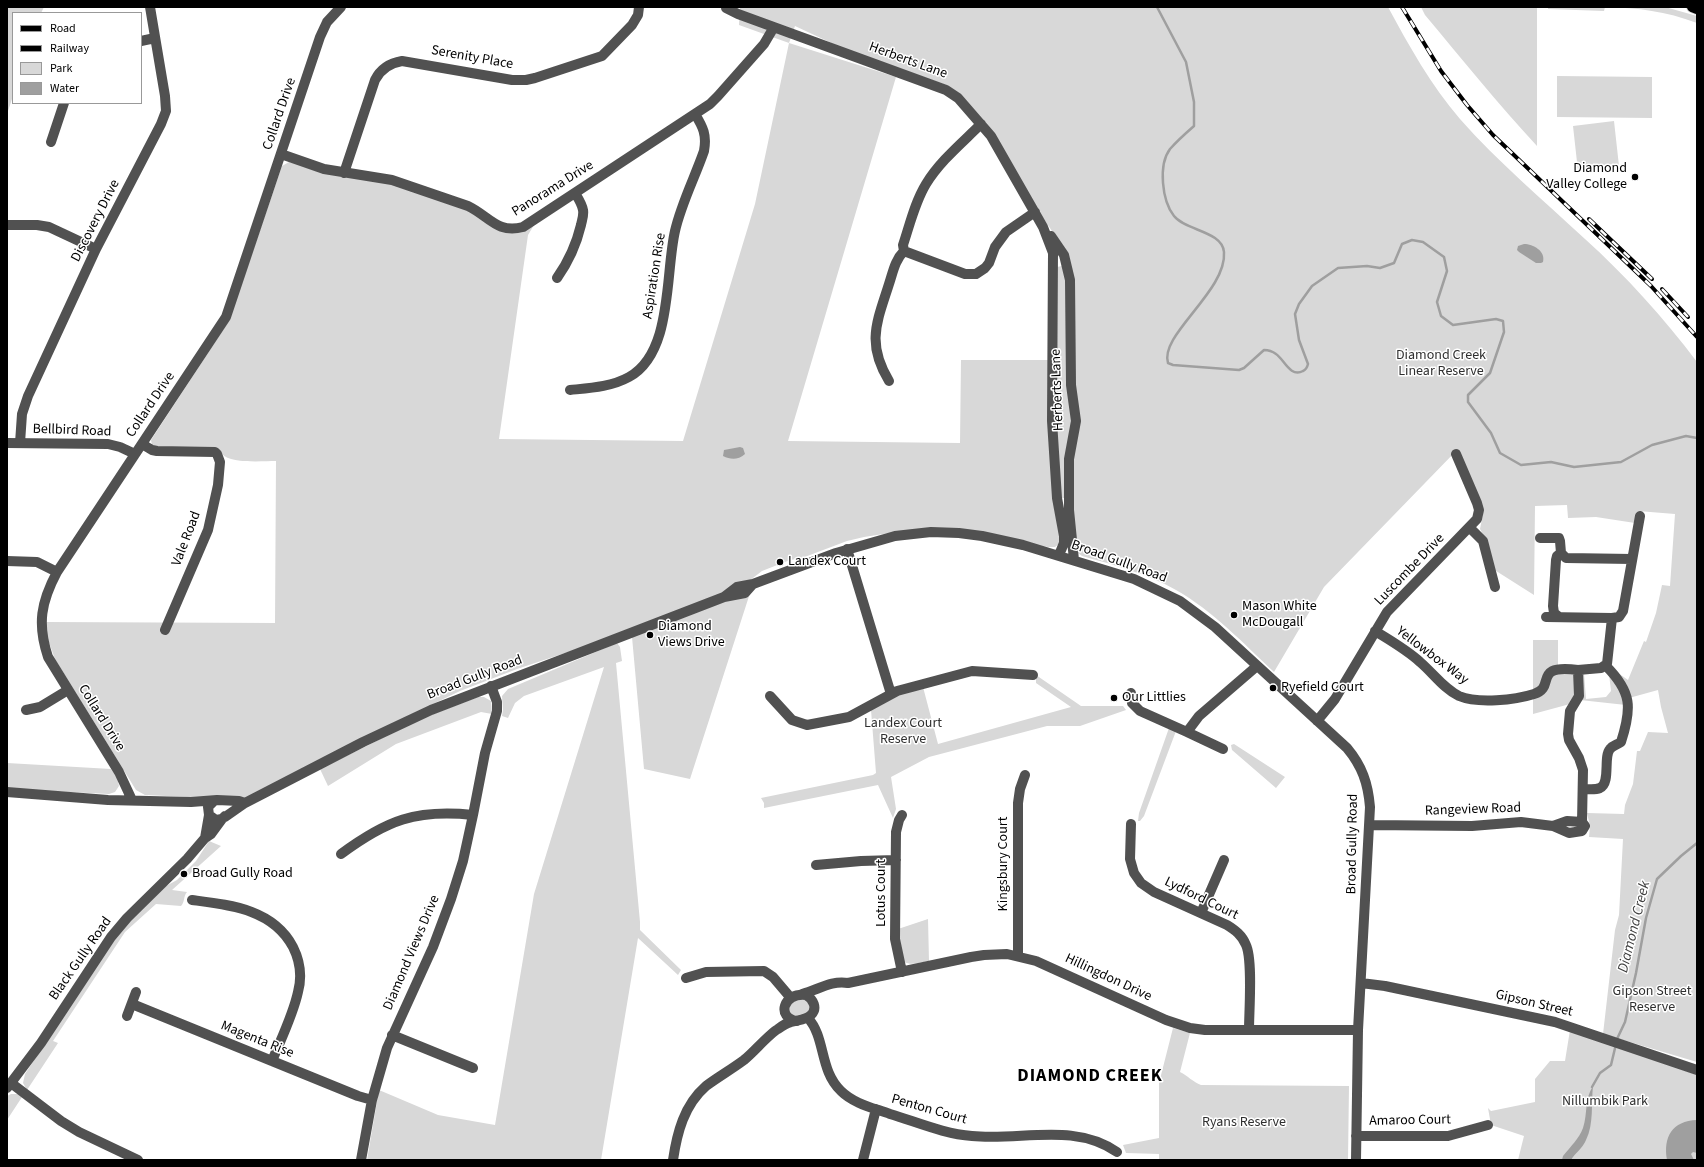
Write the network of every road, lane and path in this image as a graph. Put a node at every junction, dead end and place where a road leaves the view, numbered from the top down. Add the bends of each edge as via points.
1 (150, 7) edge
2 (341, 7) edge
3 (639, 7) edge
4 (726, 7) edge
5 (1692, 7) edge
6 (1697, 9) edge
7 (774, 27) junction
8 (155, 38) junction
9 (142, 41) edge
10 (64, 104) edge
11 (695, 114) junction
12 (981, 124) junction
13 (51, 142) dead end
14 (281, 154) junction
15 (344, 173) junction
16 (575, 193) junction
17 (1035, 212) junction
18 (7, 225) edge
19 (1043, 227) junction
20 (96, 249) junction
21 (904, 251) junction
22 (1068, 267) junction
23 (1054, 268) junction
24 (557, 278) dead end
25 (889, 381) dead end
26 (570, 390) dead end
27 (7, 443) edge
28 (20, 443) junction
29 (142, 444) junction
30 (135, 454) junction
31 (1456, 454) dead end
32 (1057, 498) junction
33 (1069, 498) junction
34 (1640, 516) dead end
35 (1470, 528) junction
36 (1540, 538) dead end
37 (847, 549) junction
38 (1561, 553) junction
39 (1059, 555) junction
40 (1632, 559) junction
41 (1074, 560) junction
42 (7, 561) edge
43 (57, 572) junction
44 (1495, 587) dead end
45 (1546, 617) dead end
46 (1559, 617) junction
47 (1612, 618) junction
48 (165, 630) dead end
49 (1375, 631) junction
50 (1257, 666) junction
51 (1606, 666) junction
52 (1578, 670) junction
53 (1033, 675) dead end
54 (491, 686) junction
55 (68, 690) junction
56 (891, 694) junction
57 (1131, 694) dead end
58 (770, 696) dead end
59 (26, 710) dead end
60 (1317, 721) junction
61 (1187, 732) junction
62 (1223, 749) dead end
63 (1025, 775) dead end
64 (1584, 789) junction
65 (7, 792) edge
66 (132, 800) junction
67 (217, 801) junction
68 (191, 802) junction
69 (244, 803) junction
70 (208, 814) junction
71 (473, 815) junction
72 (902, 815) dead end
73 (223, 818) junction
74 (1131, 824) dead end
75 (1370, 824) junction
76 (205, 838) junction
77 (341, 854) dead end
78 (896, 860) junction
79 (1224, 860) dead end
80 (816, 865) dead end
81 (192, 900) dead end
82 (1201, 913) junction
83 (1018, 955) junction
84 (902, 972) junction
85 (686, 978) dead end
86 (848, 983) junction
87 (1361, 983) junction
88 (136, 992) dead end
89 (802, 994) junction
90 (790, 997) junction
91 (132, 1004) junction
92 (814, 1005) junction
93 (784, 1011) junction
94 (127, 1016) dead end
95 (808, 1018) junction
96 (797, 1020) junction
97 (777, 1029) junction
98 (1249, 1030) junction
99 (1358, 1030) junction
100 (392, 1035) junction
101 (272, 1061) junction
102 (473, 1068) dead end
103 (1697, 1070) edge
104 (9, 1085) edge
105 (372, 1100) junction
106 (876, 1109) junction
107 (1488, 1125) dead end
108 (1356, 1136) junction
109 (1117, 1152) dead end
110 (127, 1158) edge
111 (138, 1160) edge
112 (361, 1160) edge
113 (673, 1160) edge
114 (863, 1160) edge
115 (1356, 1160) edge

1 - 8 street, Discovery Drive
2 - 14 street, Collard Drive via 330,17 324,28
3 - 15 street, Serenity Place via 632,26 602,56 526,80 512,80 402,61 386,66 376,80
4 - 7 street, Herberts Lane
5 - 6 main road
7 - 11 street, Panorama Drive via 764,44 718,96
7 - 12 street, Herberts Lane via 946,90 958,98
8 - 9 street
8 - 20 street, Discovery Drive via 166,111
10 - 13 street
11 - 16 street, Panorama Drive
11 - 26 street, Aspiration Rise via 705,135 704,151 675,231 665,312 651,354 646,364 629,378 597,388
12 - 17 street, Herberts Lane via 991,136
12 - 21 street via 938,167 925,185 903,244
14 - 15 street, Panorama Drive
14 - 29 street, Collard Drive via 226,317
15 - 16 street, Panorama Drive via 382,177 457,202 478,211 500,228 506,229 528,225
16 - 24 street via 583,216 569,262
17 - 19 street, Herberts Lane
17 - 21 street via 1006,232 985,268 976,274 965,274
18 - 20 street via 49,227
19 - 22 street, Herberts Lane via 1058,246
19 - 23 street, Herberts Lane via 1053,253
20 - 28 street, Discovery Drive via 24,407
21 - 25 street via 896,262 875,328 876,350
22 - 23 street via 1062,264
22 - 33 street, Herberts Lane via 1071,385 1076,421 1069,459
23 - 32 street, Herberts Lane via 1052,406
27 - 28 street, Bellbird Road
28 - 30 street, Bellbird Road via 108,444
29 - 30 street, Collard Drive
29 - 48 street, Vale Road via 156,451 212,452 217,454 220,462 218,485 208,530
30 - 43 street, Collard Drive
31 - 35 street, Luscombe Drive via 1479,510 1477,519
32 - 33 street via 1062,501
32 - 39 street, Herberts Lane via 1064,536
33 - 41 street, Herberts Lane
34 - 40 street
35 - 44 street via 1483,540
35 - 49 street, Luscombe Drive via 1393,606
36 - 38 street via 1558,538
37 - 39 street, Broad Gully Road via 895,536 945,532 982,536
37 - 54 street, Broad Gully Road via 753,584 737,587 724,597
37 - 56 street
38 - 40 street via 1569,558
38 - 46 street via 1556,556 1553,606 1554,613
39 - 41 street, Broad Gully Road
40 - 47 street via 1622,614
41 - 50 street, Broad Gully Road via 1134,579 1180,601 1205,619
42 - 43 street via 37,562
43 - 55 street, Collard Drive via 44,601 42,633 48,657
45 - 46 street
46 - 47 street
47 - 51 street
49 - 52 street, Yellowbox Way via 1413,656 1454,693 1470,699 1508,699 1532,695 1543,688 1548,674 1553,670
49 - 60 street, Luscombe Drive via 1335,699
50 - 60 street, Broad Gully Road
50 - 61 street via 1199,716
51 - 52 street
51 - 64 street via 1618,678 1624,689 1628,716 1621,742 1608,750 1602,786
52 - 64 street via 1579,696 1570,711 1568,734 1581,764
53 - 56 street via 972,671
54 - 69 street, Broad Gully Road via 385,731
54 - 71 street, Diamond Views Drive via 498,711 485,753
55 - 59 street via 40,707
55 - 66 street, Collard Drive via 119,772
56 - 58 street via 854,716 807,725 792,720
57 - 61 street via 1132,703 1136,708
60 - 75 street, Broad Gully Road via 1347,748 1361,768 1369,792
61 - 62 street
63 - 83 street, Kingsbury Court via 1018,803
64 - 75 street, Rangeview Road via 1582,822 1567,821 1553,826 1521,822 1468,826
65 - 66 street
66 - 68 street
67 - 68 street
67 - 69 street
67 - 70 street via 209,804
67 - 73 street via 227,808
68 - 70 street
69 - 73 street, Broad Gully Road
70 - 73 street via 216,820
70 - 76 street
71 - 77 street via 435,813 404,819 377,830
71 - 100 street, Diamond Views Drive via 463,860 445,917
72 - 78 street, Lotus Court via 897,826
73 - 76 street, Black Gully Road
74 - 82 street, Lydford Court via 1130,859 1134,873 1147,888
75 - 87 street, Broad Gully Road
76 - 104 street, Black Gully Road via 111,937 44,1038
78 - 80 street
78 - 84 street, Lotus Court via 896,939
79 - 82 street
81 - 101 street via 231,906 260,915 280,929 295,951 300,968 298,993
82 - 98 street, Lydford Court via 1236,931 1246,945 1249,956
83 - 84 street, Hillingdon Drive via 984,955
83 - 98 street, Hillingdon Drive via 1177,1024 1205,1030
84 - 86 street, Hillingdon Drive
85 - 90 street via 706,972 764,971 773,977
86 - 89 street, Hillingdon Drive via 825,985
86 - 92 street, Hillingdon Drive via 824,992
87 - 99 street, Broad Gully Road
87 - 103 street, Gipson Street via 1549,1021
88 - 91 street
89 - 90 street
89 - 92 street via 809,997
90 - 93 street
91 - 94 street
91 - 101 street, Magenta Rise
92 - 95 street via 813,1013
93 - 96 street via 789,1018
93 - 97 street
95 - 96 street
95 - 106 street, Penton Court via 815,1027 825,1065 836,1086 853,1100
96 - 97 street
97 - 113 street via 745,1059 697,1095 680,1126
98 - 99 street, Hillingdon Drive
99 - 108 street, Broad Gully Road
100 - 102 street
100 - 105 street, Diamond Views Drive
101 - 105 street, Magenta Rise
104 - 110 street via 61,1121
105 - 112 street, Diamond Views Drive
106 - 109 street, Penton Court via 961,1135 1067,1135 1100,1142
106 - 114 street
107 - 108 street, Amaroo Court via 1448,1136
108 - 115 street, Broad Gully Road
110 - 111 street

